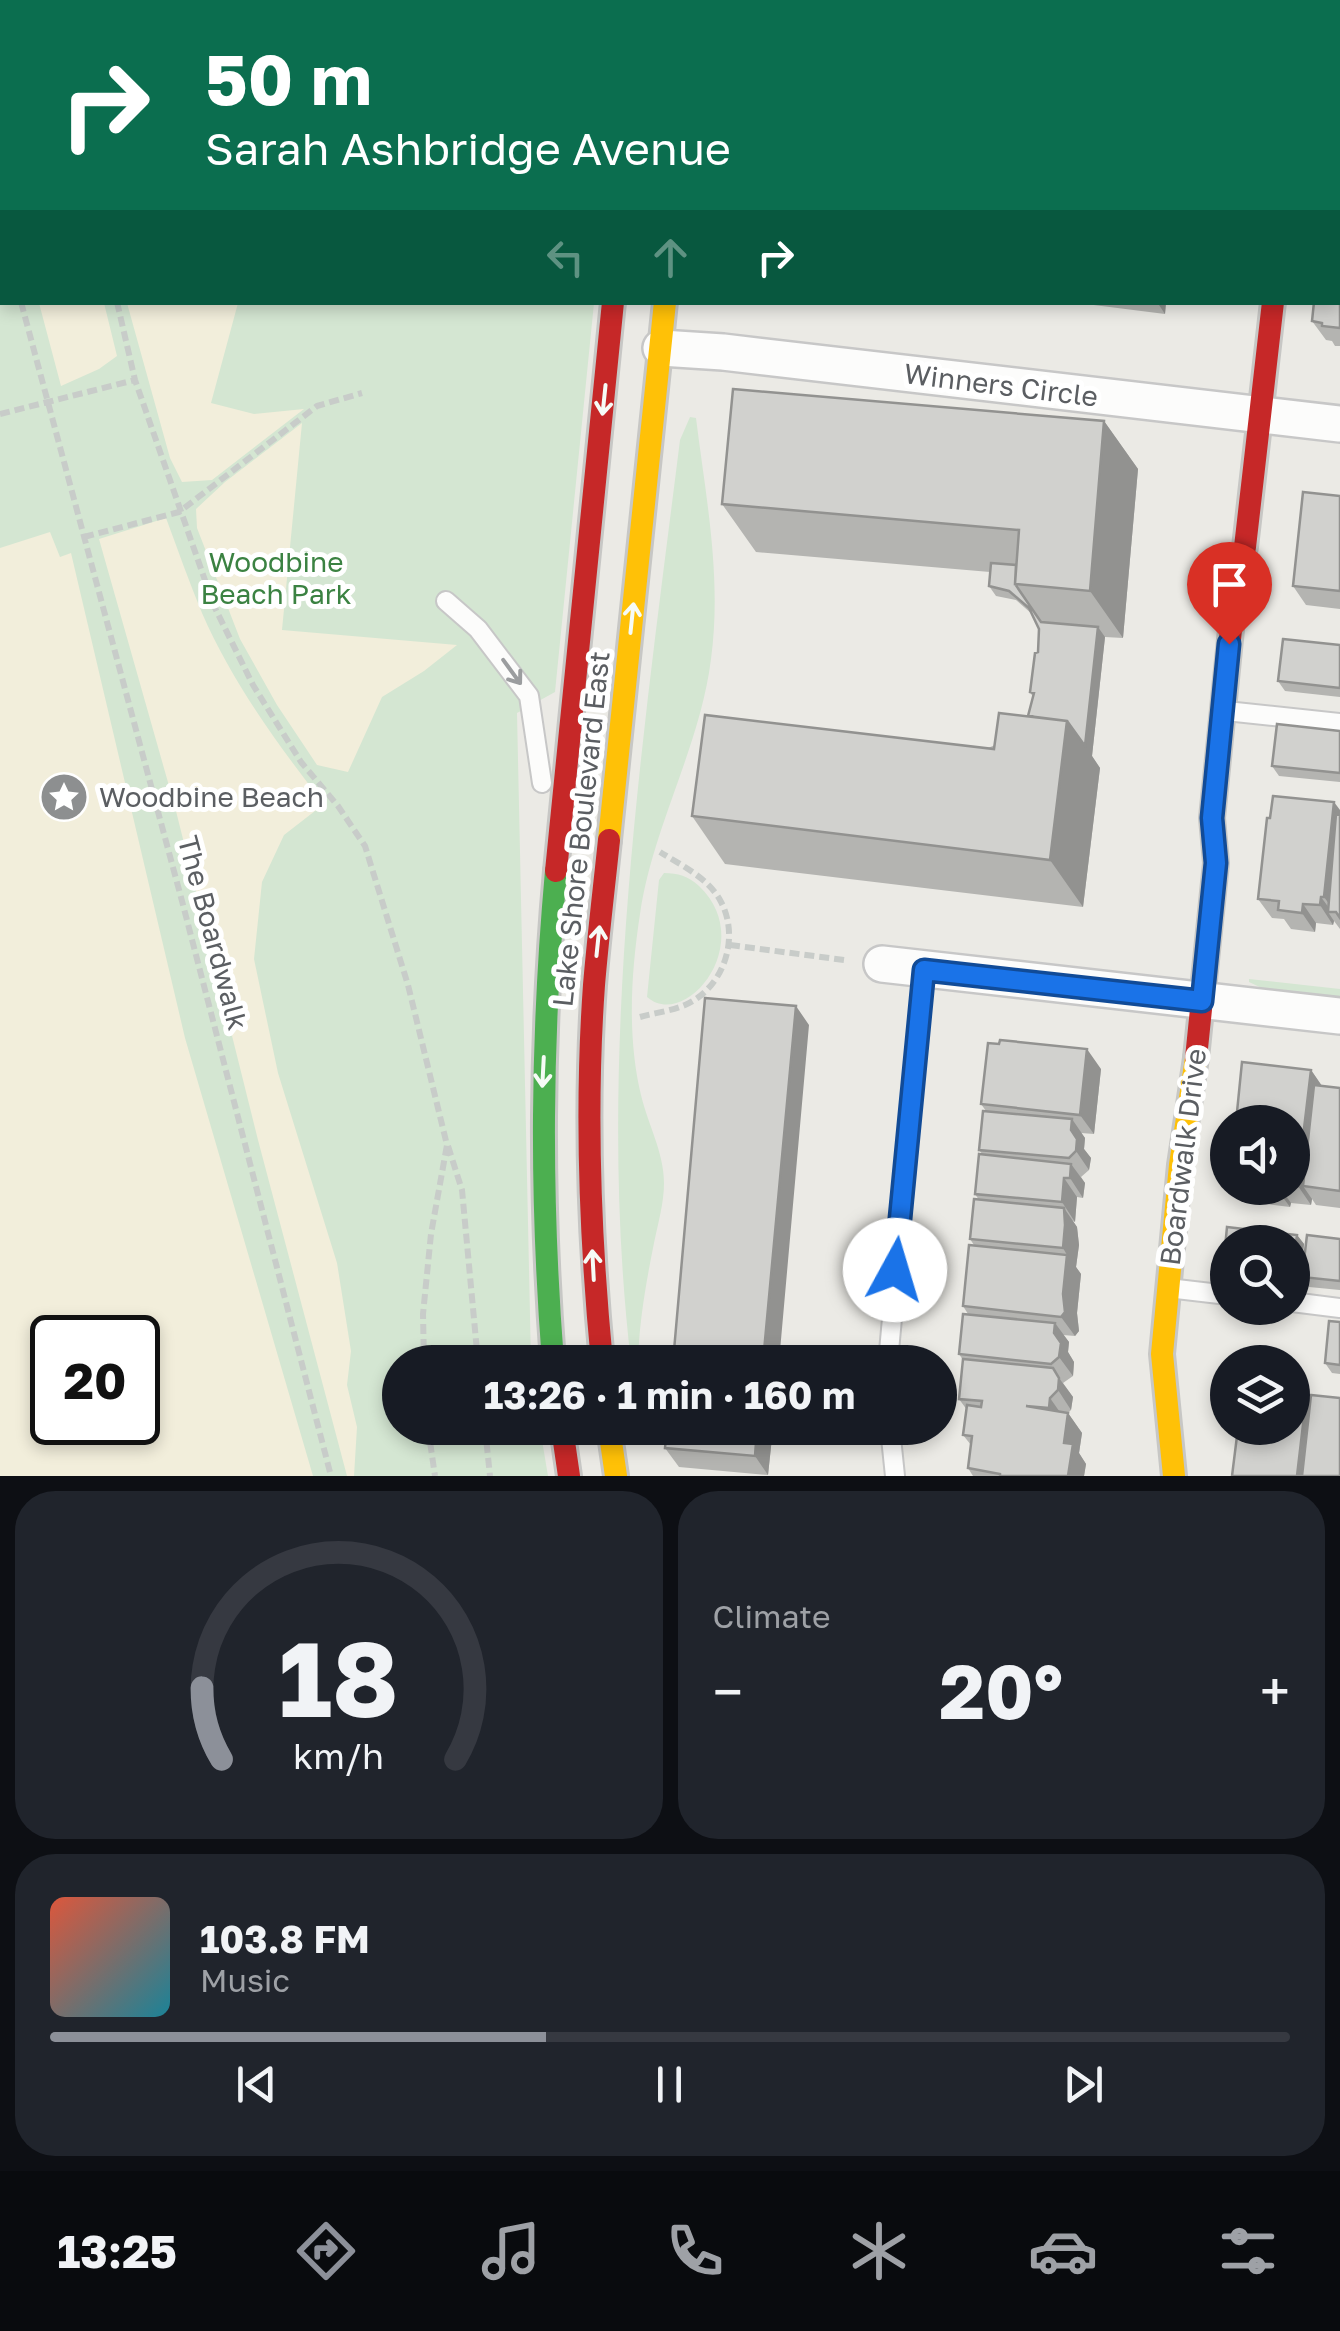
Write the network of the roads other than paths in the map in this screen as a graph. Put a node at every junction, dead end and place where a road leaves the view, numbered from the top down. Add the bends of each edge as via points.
1 (614, 305) edge
2 (665, 305) edge
3 (1273, 305) edge
4 (661, 348) junction
5 (1261, 415) junction
6 (1340, 424) edge
7 (446, 601) dead end
8 (1222, 711) junction
9 (1340, 723) edge
10 (555, 872) junction
11 (882, 964) dead end
12 (924, 970) junction
13 (1202, 1001) junction
14 (1340, 1016) edge
15 (1167, 1288) junction
16 (1210, 1293) edge
17 (1310, 1304) edge
18 (1340, 1308) edge
19 (552, 1345) edge
20 (600, 1345) edge
21 (890, 1345) edge
22 (564, 1445) edge
23 (611, 1445) edge
24 (892, 1445) edge
25 (568, 1476) edge
26 (616, 1476) edge
27 (896, 1476) edge
28 (1174, 1476) edge

1 -> 10 main road, Lake Shore Boulevard East
2 - 4 main road, Lake Shore Boulevard East
3 - 5 main road, Boardwalk Drive
4 - 5 street, Winners Circle
20 -> 4 main road, Lake Shore Boulevard East via 592,1252 594,986
5 - 6 street, Winners Circle
5 - 8 main road, Boardwalk Drive
7 -> 10 lane via 478,629 529,696
8 - 9 lane
8 - 13 main road, Boardwalk Drive
10 -> 19 main road, Lake Shore Boulevard East via 542,1092
11 - 12 street
12 - 13 street
12 - 21 lane
13 - 14 street
13 - 15 main road, Boardwalk Drive
15 - 16 lane
15 - 28 main road, Boardwalk Drive via 1164,1399
17 - 18 lane
22 - 25 main road
23 - 26 main road
24 - 27 lane

